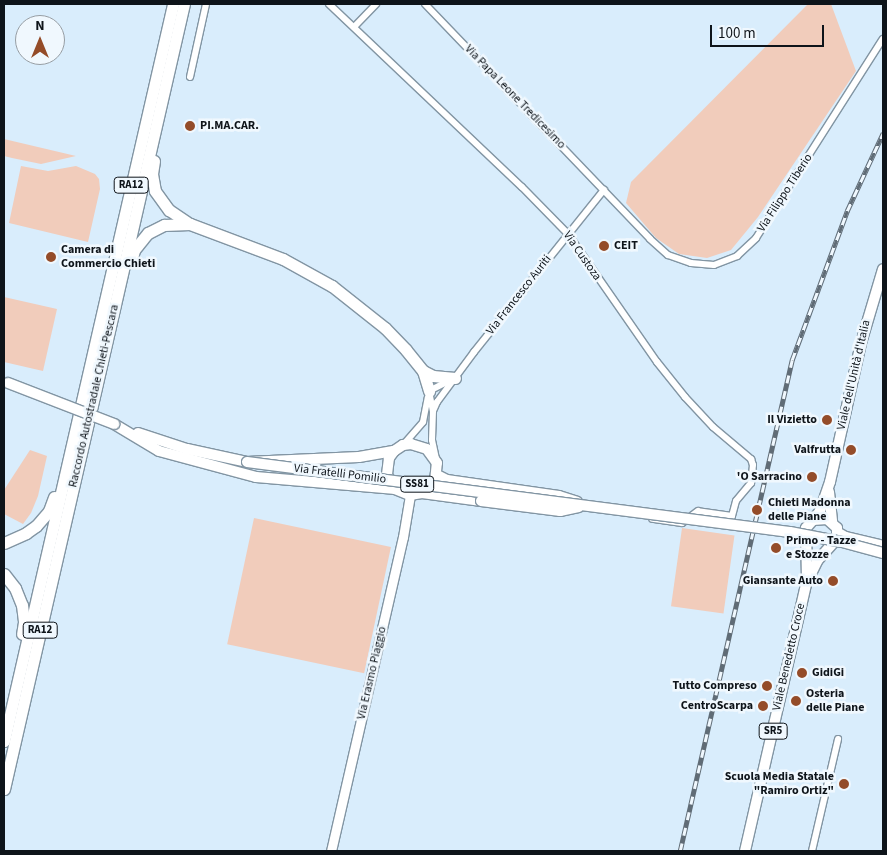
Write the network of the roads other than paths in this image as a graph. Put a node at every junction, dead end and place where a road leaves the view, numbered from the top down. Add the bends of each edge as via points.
1 (173, 4) edge
2 (184, 4) edge
3 (206, 4) edge
4 (329, 4) edge
5 (376, 4) edge
6 (425, 4) edge
7 (354, 27) junction
8 (883, 39) edge
9 (190, 77) dead end
10 (153, 138) junction
11 (604, 190) junction
12 (190, 224) junction
13 (568, 234) junction
14 (883, 269) edge
15 (120, 282) junction
16 (422, 371) junction
17 (455, 378) junction
18 (6, 383) edge
19 (429, 391) junction
20 (433, 411) junction
21 (114, 424) junction
22 (398, 448) junction
23 (247, 462) junction
24 (437, 462) junction
25 (66, 471) junction
26 (437, 475) junction
27 (830, 482) junction
28 (396, 489) junction
29 (425, 491) junction
30 (410, 495) junction
31 (588, 506) junction
32 (814, 520) junction
33 (832, 521) junction
34 (840, 535) junction
35 (807, 542) junction
36 (4, 543) edge
37 (883, 545) edge
38 (826, 550) junction
39 (883, 553) edge
40 (4, 574) edge
41 (807, 580) junction
42 (16, 688) junction
43 (838, 739) dead end
44 (4, 741) edge
45 (4, 789) edge
46 (331, 851) edge
47 (745, 851) edge
48 (812, 851) edge

1 - 25 highway, Raccordo Autostradale Chieti-Pescara / RA12
2 - 10 highway, Raccordo Autostradale Chieti-Pescara / RA12
3 - 9 street
4 - 7 street, Via Custoza
5 - 7 street
6 - 11 street, Via Papa Leone Tredicesimo
7 - 13 street, Via Custoza
8 - 11 street, Via Filippo Tiberio via 756,238 737,256 714,265 692,263 668,255
10 - 12 highway via 156,150 152,174 155,191 165,206
10 - 15 highway, Raccordo Autostradale Chieti-Pescara / RA12
11 - 13 street, Via Francesco Auriti
12 - 15 highway via 164,226 148,233 134,250 129,269
12 - 16 highway via 283,259 325,282 384,328
13 - 17 street, Via Francesco Auriti
13 - 29 street, Via Custoza via 656,362 684,397 751,459 751,483 736,501 732,516 698,511 682,523
14 - 27 main road, Viale dell'Unità d'Italia / SR5 via 861,343
15 - 45 highway, Raccordo Autostradale Chieti-Pescara / RA12
16 - 17 highway via 433,376
16 - 19 highway
17 - 19 street, Via Francesco Auriti
17 - 20 street, Via Francesco Auriti
18 - 21 main road, Via Fratelli Pomilio / SS81, bridge
19 - 20 street
19 - 22 street via 423,422
20 - 24 street via 432,440
21 - 23 main road, Via Fratelli Pomilio / SS81 via 187,449
21 - 28 main road via 159,451 256,478
22 - 23 main road, bridge via 360,458
22 - 24 main road via 411,444 427,449
22 - 28 main road via 386,466 387,475
23 - 31 main road, Via Fratelli Pomilio / SS81, bridge
24 - 26 main road
25 - 36 highway via 56,486 44,518 26,533
25 - 42 highway, Raccordo Autostradale Chieti-Pescara / RA12
26 - 29 main road
26 - 31 main road, bridge via 447,480 559,496
27 - 32 main road, Viale dell'Unità d'Italia / SR5
27 - 33 main road, Viale dell'Unità d'Italia / SR5
28 - 30 main road
29 - 30 main road
29 - 31 main road, bridge via 560,511
30 - 46 street, Via Erasmo Piaggio
31 - 39 main road, Via Fratelli Pomilio / SS81, bridge via 790,532
32 - 33 main road
32 - 35 main road, SR5 via 805,532
33 - 34 main road, SR5
34 - 37 street
34 - 38 main road, SR5
35 - 38 main road via 815,549
35 - 41 main road, SR5
38 - 41 main road, SR5
40 - 42 highway via 17,593 24,616 13,675
41 - 47 main road, Viale Benedetto Croce / SR5
42 - 44 highway, Raccordo Autostradale Chieti-Pescara / RA12
43 - 48 street

